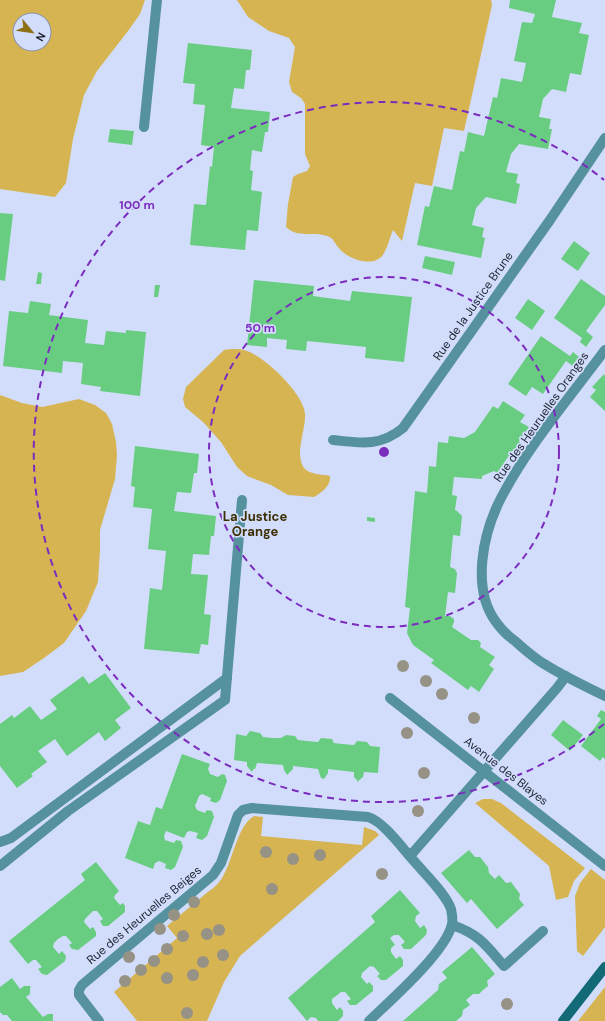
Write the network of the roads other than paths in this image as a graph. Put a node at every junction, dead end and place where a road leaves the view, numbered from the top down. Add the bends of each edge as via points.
1 (157, 0) edge
2 (144, 127) dead end
3 (605, 138) edge
4 (605, 350) edge
5 (333, 440) dead end
6 (242, 500) dead end
7 (566, 676) junction
8 (227, 678) junction
9 (605, 696) edge
10 (390, 698) dead end
11 (484, 771) junction
12 (0, 842) edge
13 (410, 856) junction
14 (0, 866) edge
15 (605, 866) edge
16 (452, 925) junction
17 (543, 931) dead end
18 (605, 966) edge
19 (99, 1021) edge
20 (369, 1021) edge
21 (563, 1021) edge

1 - 2 street
3 - 5 street, Rue de la Justice Brune via 403,428 383,441 372,443
4 - 7 street, Rue des Heuruelles Oranges via 544,431 508,485 495,511 482,560 483,595 496,622 530,654
6 - 8 street
7 - 9 street, Rue des Heuruelles Oranges
7 - 11 street
8 - 12 street via 11,838
8 - 14 street via 225,700 68,811
10 - 11 street, Avenue des Blayes
11 - 13 street
11 - 15 street, Avenue des Blayes
13 - 16 street via 447,902 452,914
13 - 19 street, Rue des Heuruelles Beiges via 370,817 260,808 244,810 238,814 221,863 213,875 82,985 79,996
16 - 17 street via 480,939 504,966
16 - 20 street via 430,960
18 - 21 main road

